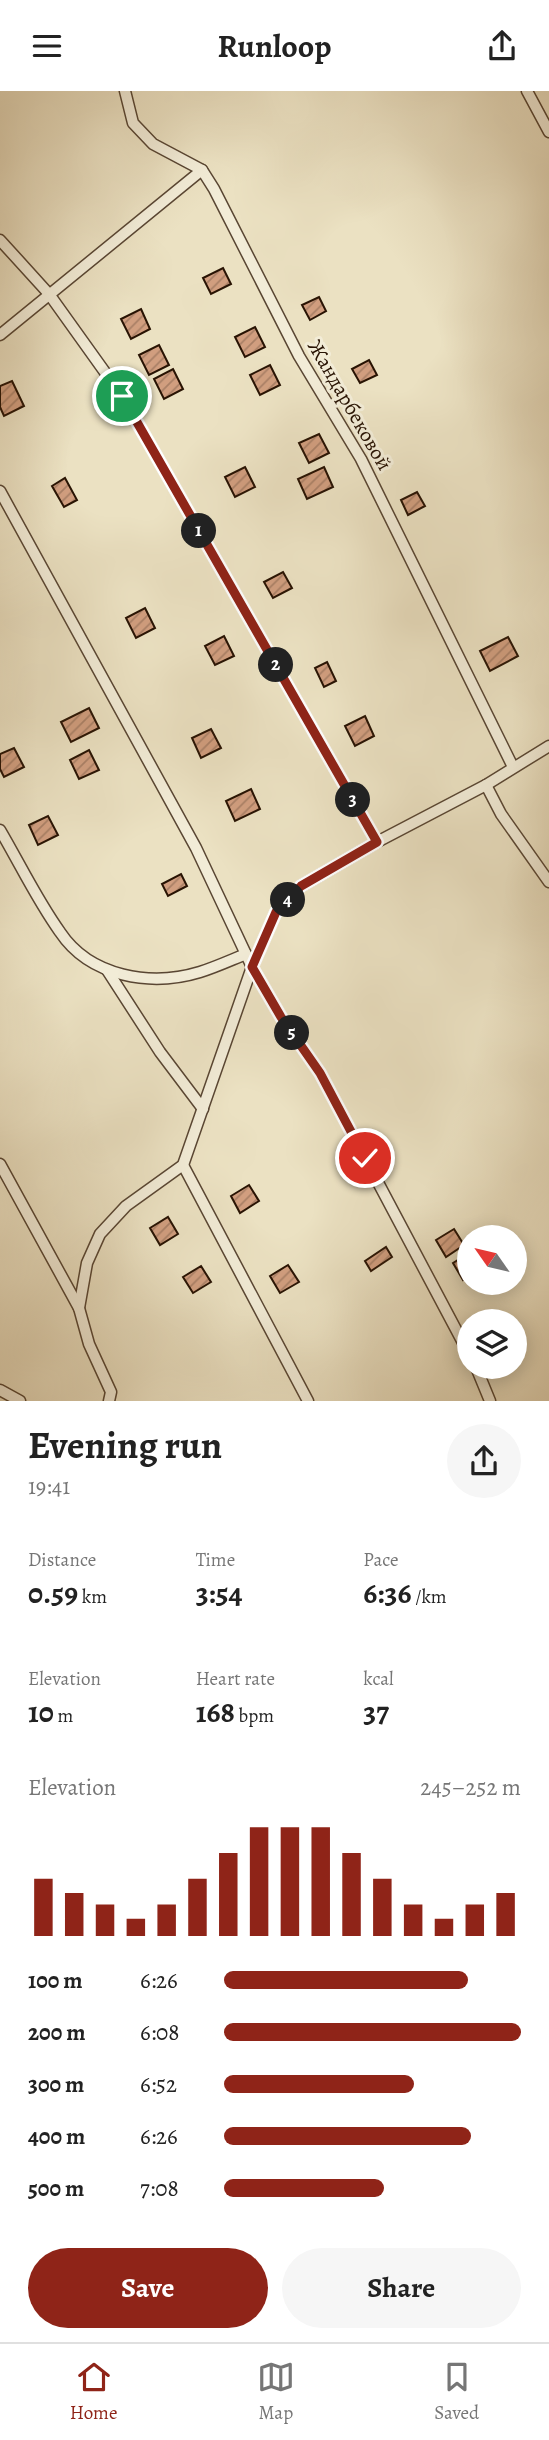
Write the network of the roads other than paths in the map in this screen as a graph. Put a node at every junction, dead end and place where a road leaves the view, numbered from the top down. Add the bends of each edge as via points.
1 (125, 91) edge
2 (527, 91) edge
3 (549, 132) edge
4 (202, 170) junction
5 (0, 240) edge
6 (49, 294) junction
7 (0, 335) edge
8 (0, 491) edge
9 (549, 746) edge
10 (513, 767) junction
11 (486, 785) junction
12 (0, 830) edge
13 (377, 842) junction
14 (549, 881) edge
15 (246, 954) junction
16 (252, 967) junction
17 (107, 970) junction
18 (203, 1109) junction
19 (0, 1164) edge
20 (183, 1165) junction
21 (79, 1308) junction
22 (457, 1331) edge
23 (481, 1379) edge
24 (0, 1390) edge
25 (20, 1401) edge
26 (109, 1401) edge
27 (308, 1401) edge
28 (490, 1401) edge

1 - 4 street via 132,123 153,144
2 - 3 street
4 - 6 street
4 - 10 street, Жандарбековой via 299,356 361,459
5 - 6 street
6 - 7 street
6 - 13 street via 122,396
8 - 15 street via 196,848
9 - 10 street
10 - 11 street
11 - 13 street
11 - 14 street
12 - 17 street via 61,935 88,960
13 - 16 street via 301,886 276,912
15 - 16 street
15 - 17 street via 199,972 155,978
16 - 18 street
16 - 22 street via 320,1073
17 - 18 street
18 - 20 street
19 - 21 street
20 - 21 street via 126,1206 100,1234 87,1263
20 - 27 street
21 - 26 street via 111,1392
23 - 28 street
24 - 25 street

